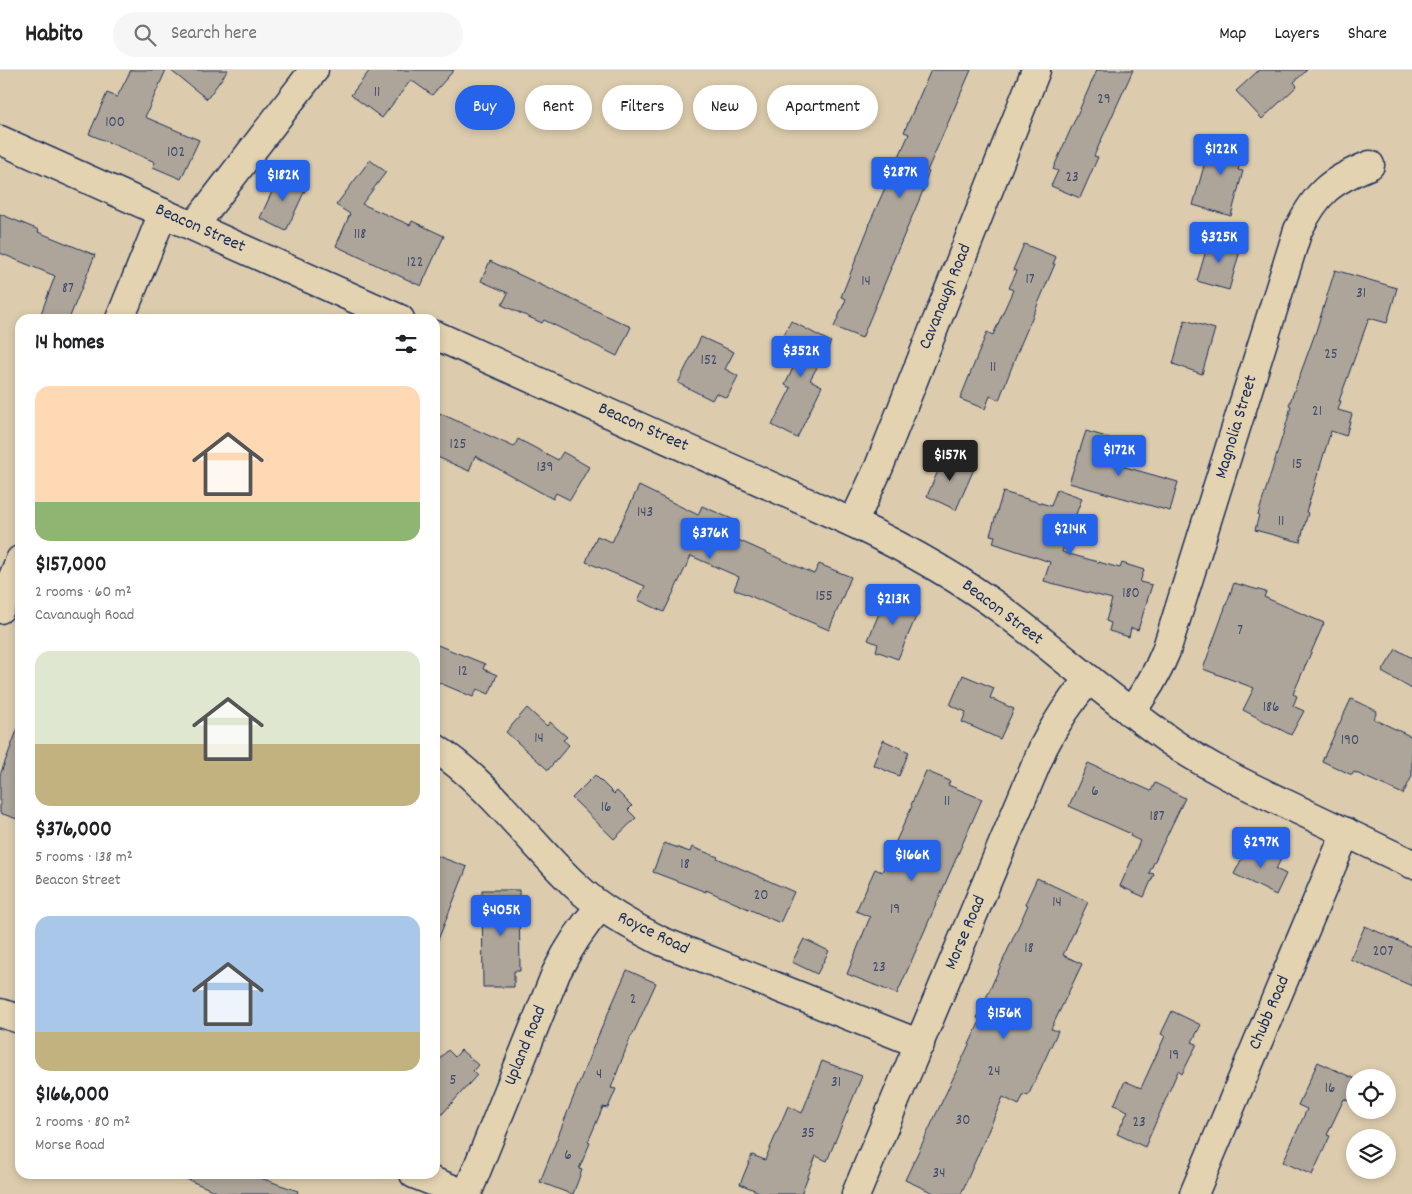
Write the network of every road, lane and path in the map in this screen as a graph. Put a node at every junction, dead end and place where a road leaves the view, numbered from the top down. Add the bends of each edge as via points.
1 (314, 70) edge
2 (1036, 70) edge
3 (0, 140) edge
4 (1370, 165) dead end
5 (163, 213) junction
6 (194, 226) junction
7 (122, 314) edge
8 (389, 314) edge
9 (440, 337) edge
10 (853, 523) junction
11 (15, 577) edge
12 (0, 609) edge
13 (1088, 679) junction
14 (1130, 712) junction
15 (440, 751) edge
16 (1346, 832) junction
17 (1412, 864) edge
18 (600, 907) junction
19 (0, 1013) edge
20 (15, 1018) edge
21 (920, 1044) junction
22 (427, 1179) edge
23 (466, 1194) edge
24 (856, 1194) edge
25 (1194, 1194) edge

1 - 6 street
2 - 10 street, Cavanaugh Road via 867,496
3 - 5 street, Beacon Street
4 - 14 street, Magnolia Street via 1339,180 1318,196 1298,230 1166,651 1158,673
5 - 6 street, Beacon Street
5 - 7 street
6 - 8 street, Beacon Street
9 - 10 street, Beacon Street
10 - 13 street, Beacon Street via 937,566 974,590
11 - 12 street
13 - 14 street, Beacon Street
13 - 21 street, Morse Road via 1057,720 1043,748
14 - 16 street, Beacon Street via 1208,765
15 - 18 street, Royce Road via 458,764
16 - 17 street, Beacon Street
16 - 25 street, Chubb Road
18 - 21 street, Royce Road via 661,941
18 - 23 street, Upland Road via 568,947 560,964
19 - 20 street
21 - 24 street, Morse Road
22 - 23 street

